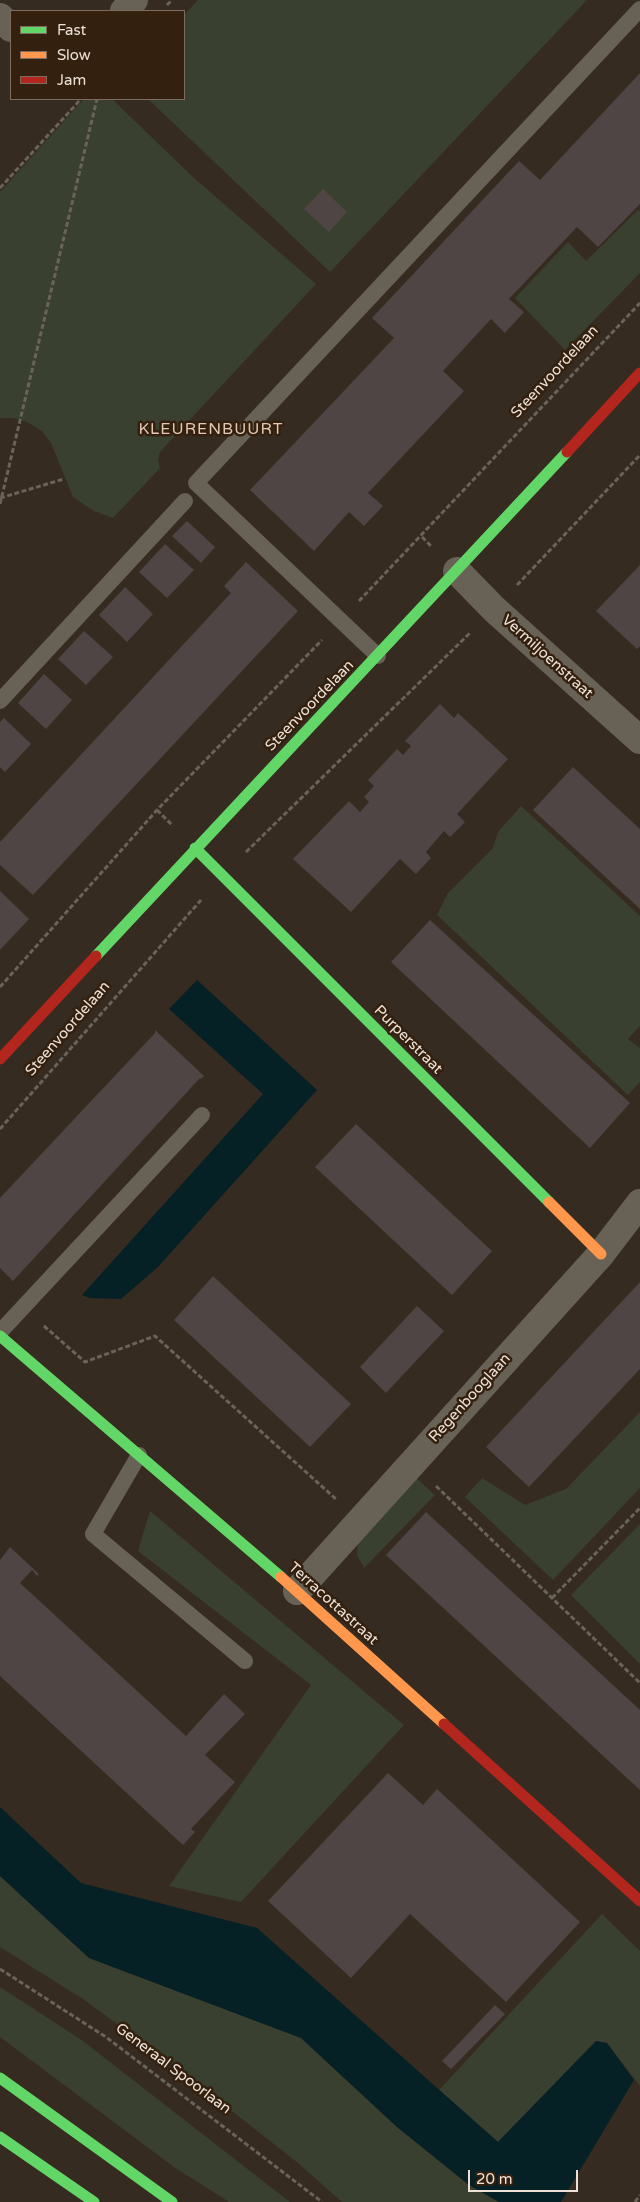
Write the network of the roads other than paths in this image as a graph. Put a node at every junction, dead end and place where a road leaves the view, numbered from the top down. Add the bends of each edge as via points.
1 (134, 0) edge
2 (640, 8) edge
3 (125, 10) edge
4 (0, 17) edge
5 (10, 27) edge
6 (640, 373) edge
7 (185, 501) dead end
8 (457, 571) junction
9 (378, 656) junction
10 (0, 701) edge
11 (640, 740) edge
12 (195, 848) junction
13 (0, 1059) edge
14 (202, 1115) dead end
15 (640, 1203) edge
16 (600, 1254) junction
17 (0, 1332) edge
18 (0, 1336) edge
19 (138, 1455) junction
20 (297, 1591) junction
21 (245, 1661) dead end
22 (640, 1901) edge
23 (0, 2078) edge
24 (0, 2137) edge
25 (94, 2202) edge
26 (172, 2202) edge

1 - 3 street
2 - 9 lane via 196,483
4 - 5 street
6 - 8 street, Steenvoordelaan
7 - 10 lane
8 - 9 street, Steenvoordelaan
8 - 11 street, Vermiljoenstraat via 494,609
9 - 12 street, Steenvoordelaan
12 - 13 street, Steenvoordelaan
12 - 16 street, Purperstraat
14 - 17 lane
15 - 16 street, Regenbooglaan
16 - 20 street, Regenbooglaan
18 - 19 street, Terracottastraat
19 - 20 street, Terracottastraat
19 - 21 lane via 93,1534
20 - 22 street, Terracottastraat
23 - 26 street
24 - 25 street

